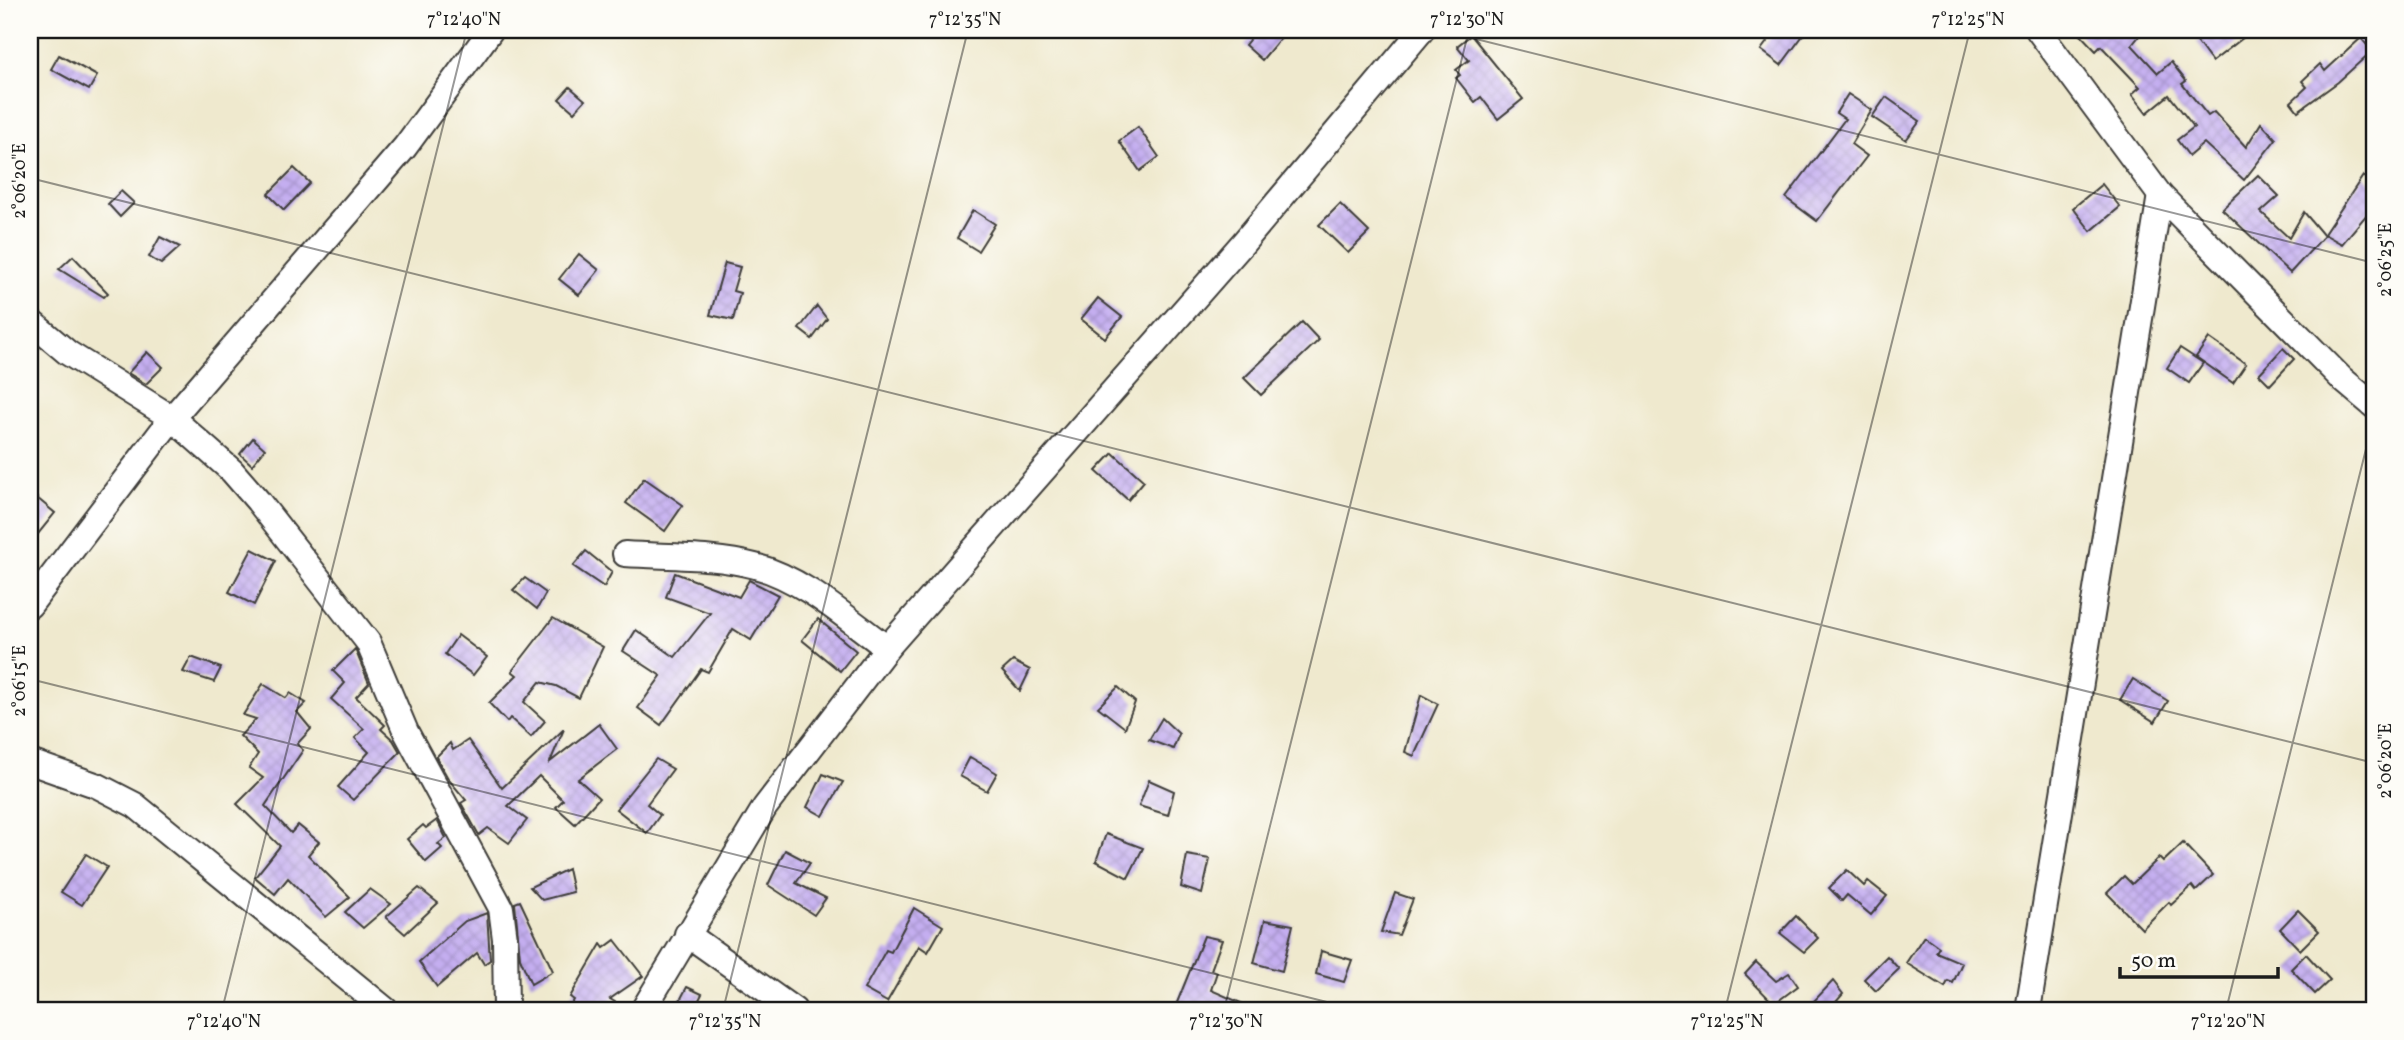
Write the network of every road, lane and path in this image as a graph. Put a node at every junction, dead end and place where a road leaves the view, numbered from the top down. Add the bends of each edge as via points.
1 (491, 30) edge
2 (1422, 30) edge
3 (2038, 30) edge
4 (2160, 195) junction
5 (30, 321) edge
6 (2374, 406) edge
7 (172, 418) junction
8 (625, 554) dead end
9 (30, 605) edge
10 (887, 648) junction
11 (30, 762) edge
12 (687, 934) junction
13 (386, 1010) edge
14 (506, 1010) edge
15 (643, 1010) edge
16 (794, 1010) edge
17 (2028, 1010) edge

1 - 7 street via 405,147
2 - 10 street via 1244,242
3 - 4 street
4 - 6 street
4 - 17 street
5 - 7 street via 68,353
7 - 9 street
7 - 14 street via 232,471 368,642 406,732 501,908
8 - 10 street via 756,566 802,587
10 - 12 street via 765,807
11 - 13 street via 99,786 135,805
12 - 15 street
12 - 16 street

